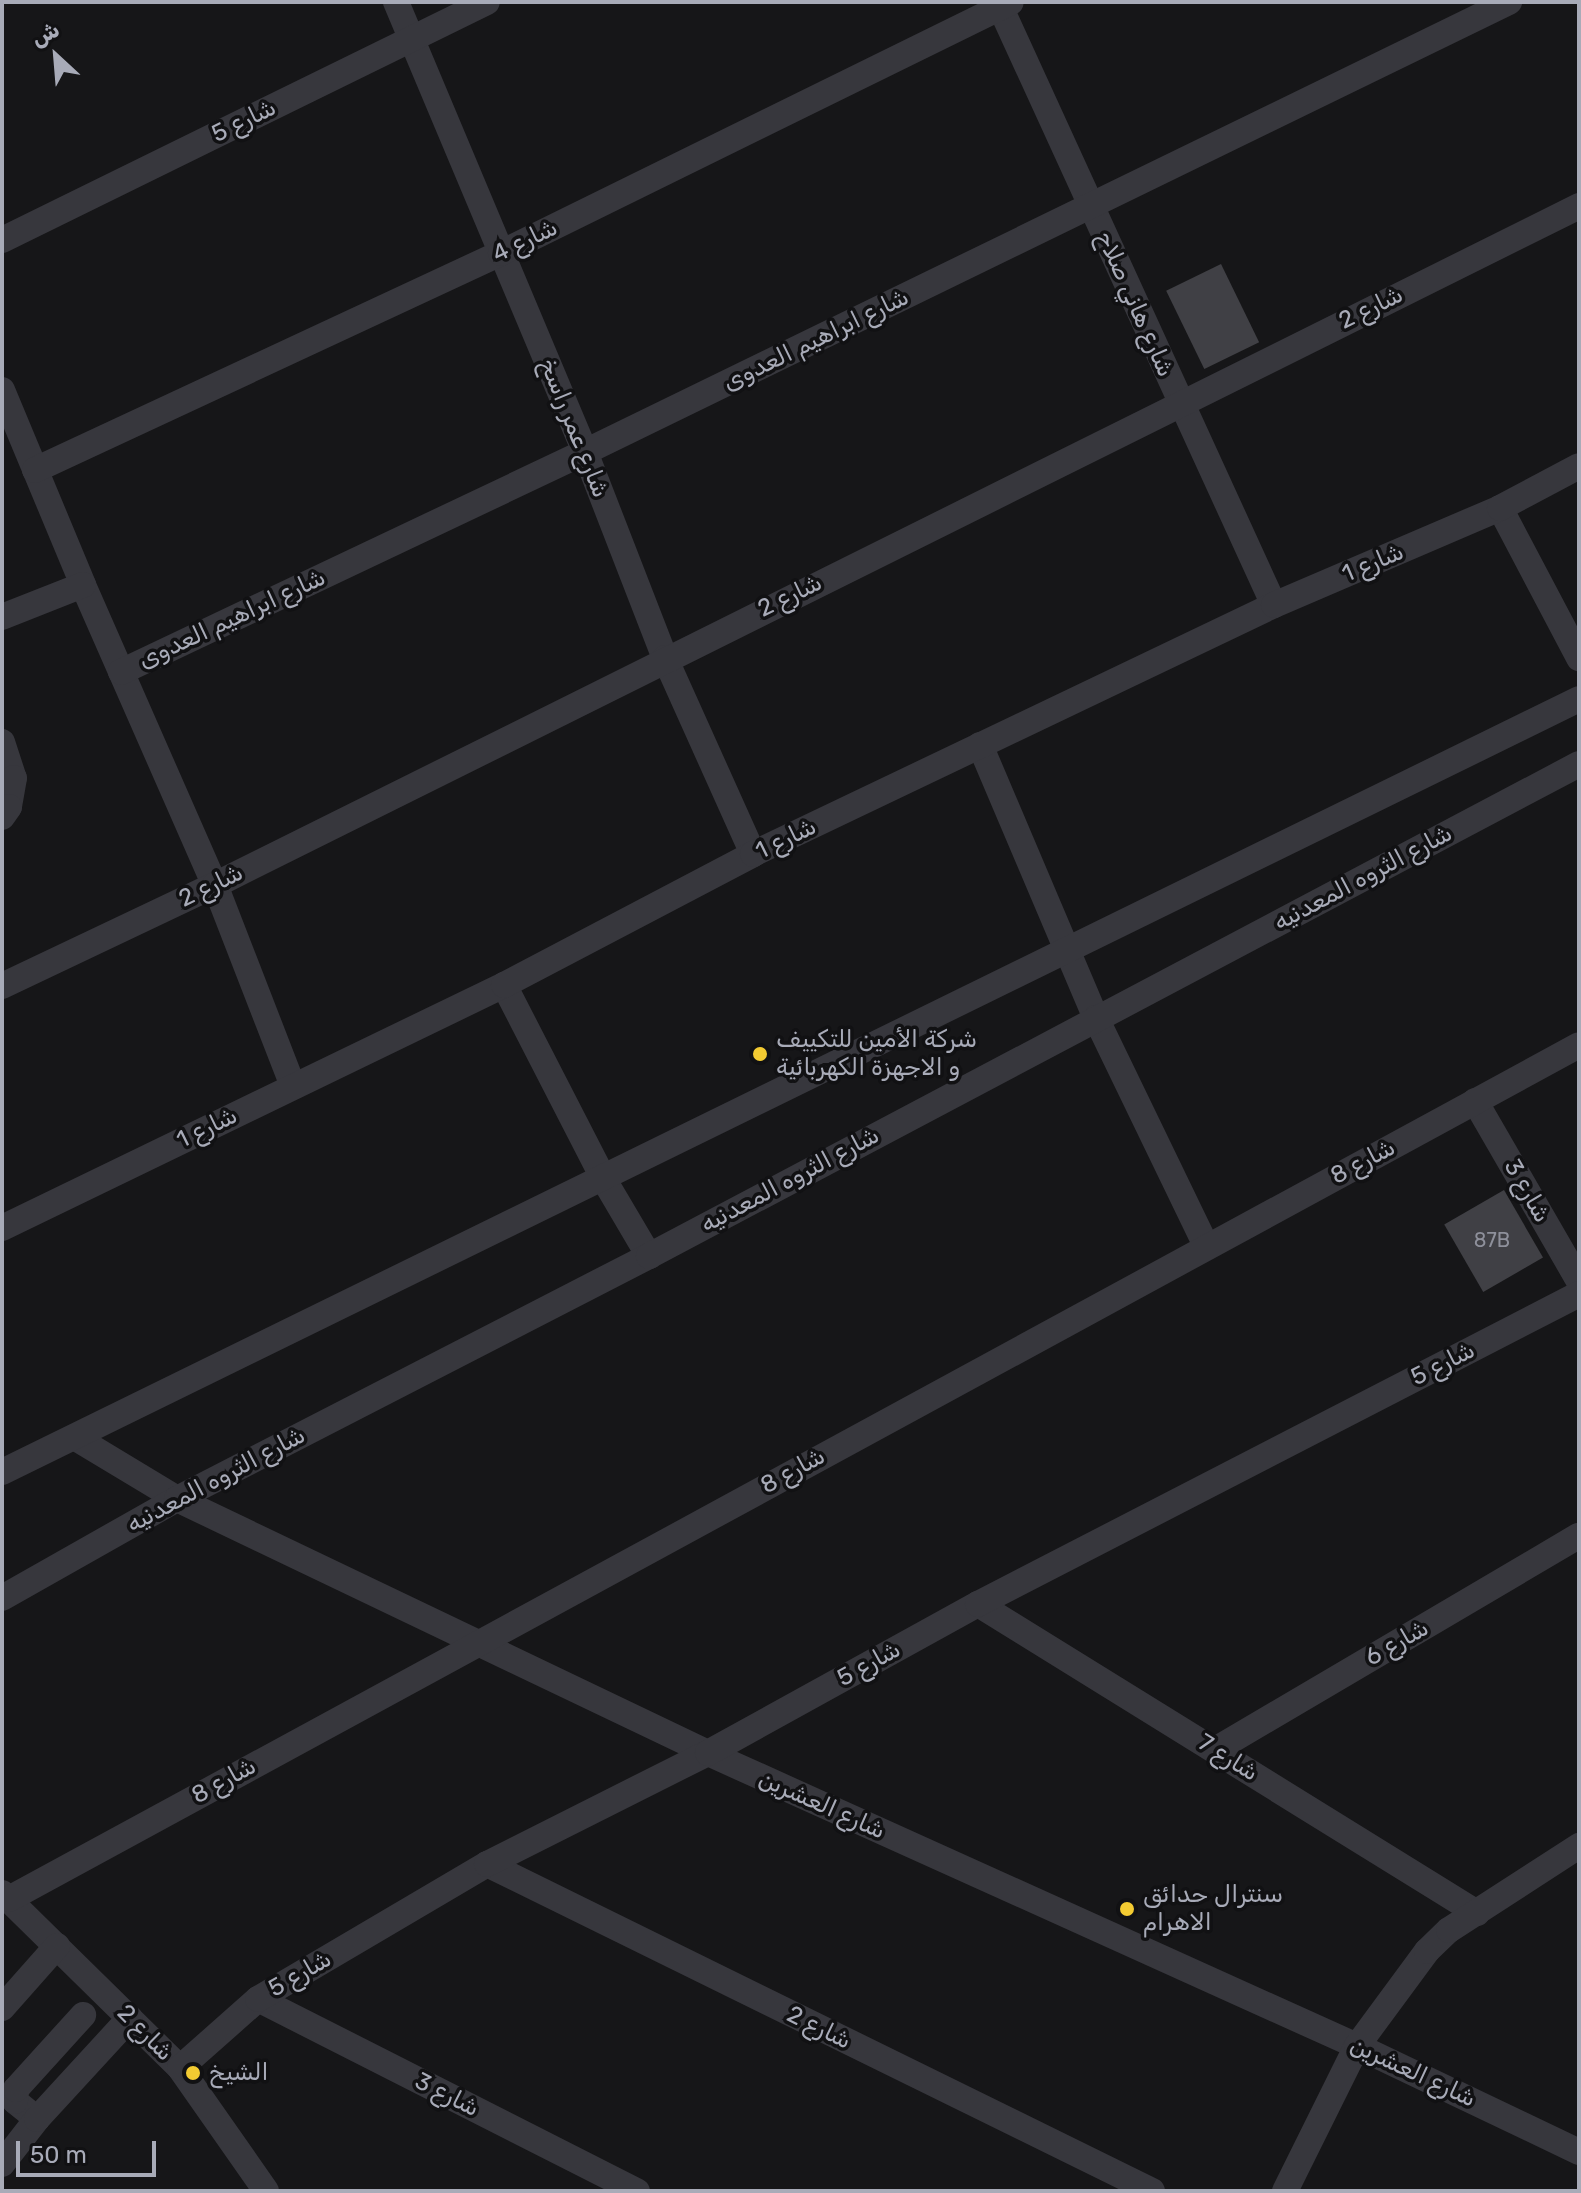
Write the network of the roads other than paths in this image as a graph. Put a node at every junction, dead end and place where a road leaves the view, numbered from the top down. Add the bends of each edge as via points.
1 (396, 2) edge
2 (487, 2) edge
3 (1509, 2) edge
4 (1003, 4) edge
5 (411, 40) junction
6 (1579, 206) edge
7 (1092, 207) junction
8 (2, 240) edge
9 (501, 253) junction
10 (2, 390) edge
11 (1178, 403) junction
12 (585, 452) junction
13 (1579, 466) edge
14 (35, 470) junction
15 (1500, 508) junction
16 (83, 585) junction
17 (1274, 605) junction
18 (2, 617) edge
19 (665, 658) junction
20 (1579, 658) edge
21 (121, 672) junction
22 (1579, 699) edge
23 (2, 742) edge
24 (980, 745) junction
25 (1579, 764) edge
26 (2, 817) edge
27 (753, 854) junction
28 (215, 885) junction
29 (1066, 949) junction
30 (504, 985) junction
31 (2, 986) edge
32 (1096, 1018) junction
33 (1579, 1045) edge
34 (293, 1086) junction
35 (1475, 1101) junction
36 (603, 1178) junction
37 (2, 1228) edge
38 (1206, 1246) junction
39 (649, 1256) junction
40 (1579, 1281) edge
41 (1579, 1294) edge
42 (76, 1438) junction
43 (2, 1472) edge
44 (177, 1499) junction
45 (1579, 1536) edge
46 (2, 1598) edge
47 (978, 1604) junction
48 (478, 1643) junction
49 (1215, 1750) junction
50 (708, 1753) junction
51 (1579, 1846) edge
52 (487, 1864) junction
53 (5, 1896) edge
54 (1477, 1913) junction
55 (57, 1946) junction
56 (258, 1999) junction
57 (2, 2008) edge
58 (83, 2015) dead end
59 (130, 2018) junction
60 (1357, 2046) junction
61 (180, 2068) junction
62 (37, 2119) junction
63 (1579, 2152) edge
64 (2, 2164) edge
65 (266, 2191) edge
66 (637, 2191) edge
67 (1152, 2191) edge
68 (1285, 2191) edge

1 - 5 street, شارع عمر راسخ
2 - 5 street, شارع 5
3 - 7 street, شارع ابراهيم العدوى
4 - 7 street, شارع هاني صلاح
4 - 9 street, شارع 4
5 - 8 street, شارع 5
5 - 9 street, شارع عمر راسخ
6 - 11 street, شارع 2
7 - 11 street, شارع هاني صلاح
7 - 12 street, شارع ابراهيم العدوى
9 - 12 street, شارع عمر راسخ
9 - 14 street, شارع 4
10 - 14 street
11 - 17 street, شارع هاني صلاح
11 - 19 street, شارع 2
12 - 19 street, شارع عمر راسخ
12 - 21 street, شارع ابراهيم العدوى
13 - 15 street, شارع 1
14 - 16 street
15 - 17 street, شارع 1
15 - 20 street
16 - 18 street
16 - 21 street
17 - 24 street, شارع 1
19 - 27 street, شارع عمر راسخ
19 - 28 street, شارع 2
21 - 28 street
22 - 29 street
23 - 26 street via 14,778
24 - 27 street, شارع 1
24 - 29 street
25 - 32 street, شارع الثروه المعدنيه
27 - 30 street, شارع 1
28 - 31 street, شارع 2
28 - 34 street
29 - 32 street
29 - 36 street
30 - 34 street, شارع 1
30 - 36 street
32 - 38 street
32 - 39 street, شارع الثروه المعدنيه
33 - 35 street, شارع 8
34 - 37 street, شارع 1
35 - 38 street, شارع 8
35 - 40 street, شارع 3
36 - 39 street
36 - 42 street
38 - 48 street, شارع 8
39 - 44 street, شارع الثروه المعدنيه
41 - 47 street, شارع 5
42 - 43 street
42 - 44 street, شارع العشرين
44 - 46 street, شارع الثروه المعدنيه
44 - 48 street, شارع العشرين
45 - 49 street, شارع 6
47 - 49 street, شارع 7
47 - 50 street, شارع 5
48 - 50 street, شارع العشرين
48 - 53 street, شارع 8
49 - 54 street, شارع 7
50 - 52 street, شارع 5
50 - 60 street, شارع العشرين
51 - 54 street
52 - 56 street, شارع 5
52 - 67 street, شارع 2
53 - 55 street, شارع 2
54 - 60 street via 1427,1951
55 - 57 street
55 - 59 street, شارع 2
56 - 61 street, شارع 5
56 - 66 street, شارع 3
58 - 62 street via 16,2089 15,2101
59 - 61 street, شارع 2
59 - 62 street
60 - 63 street, شارع العشرين
60 - 68 street
61 - 65 street, شارع 2
62 - 64 street

